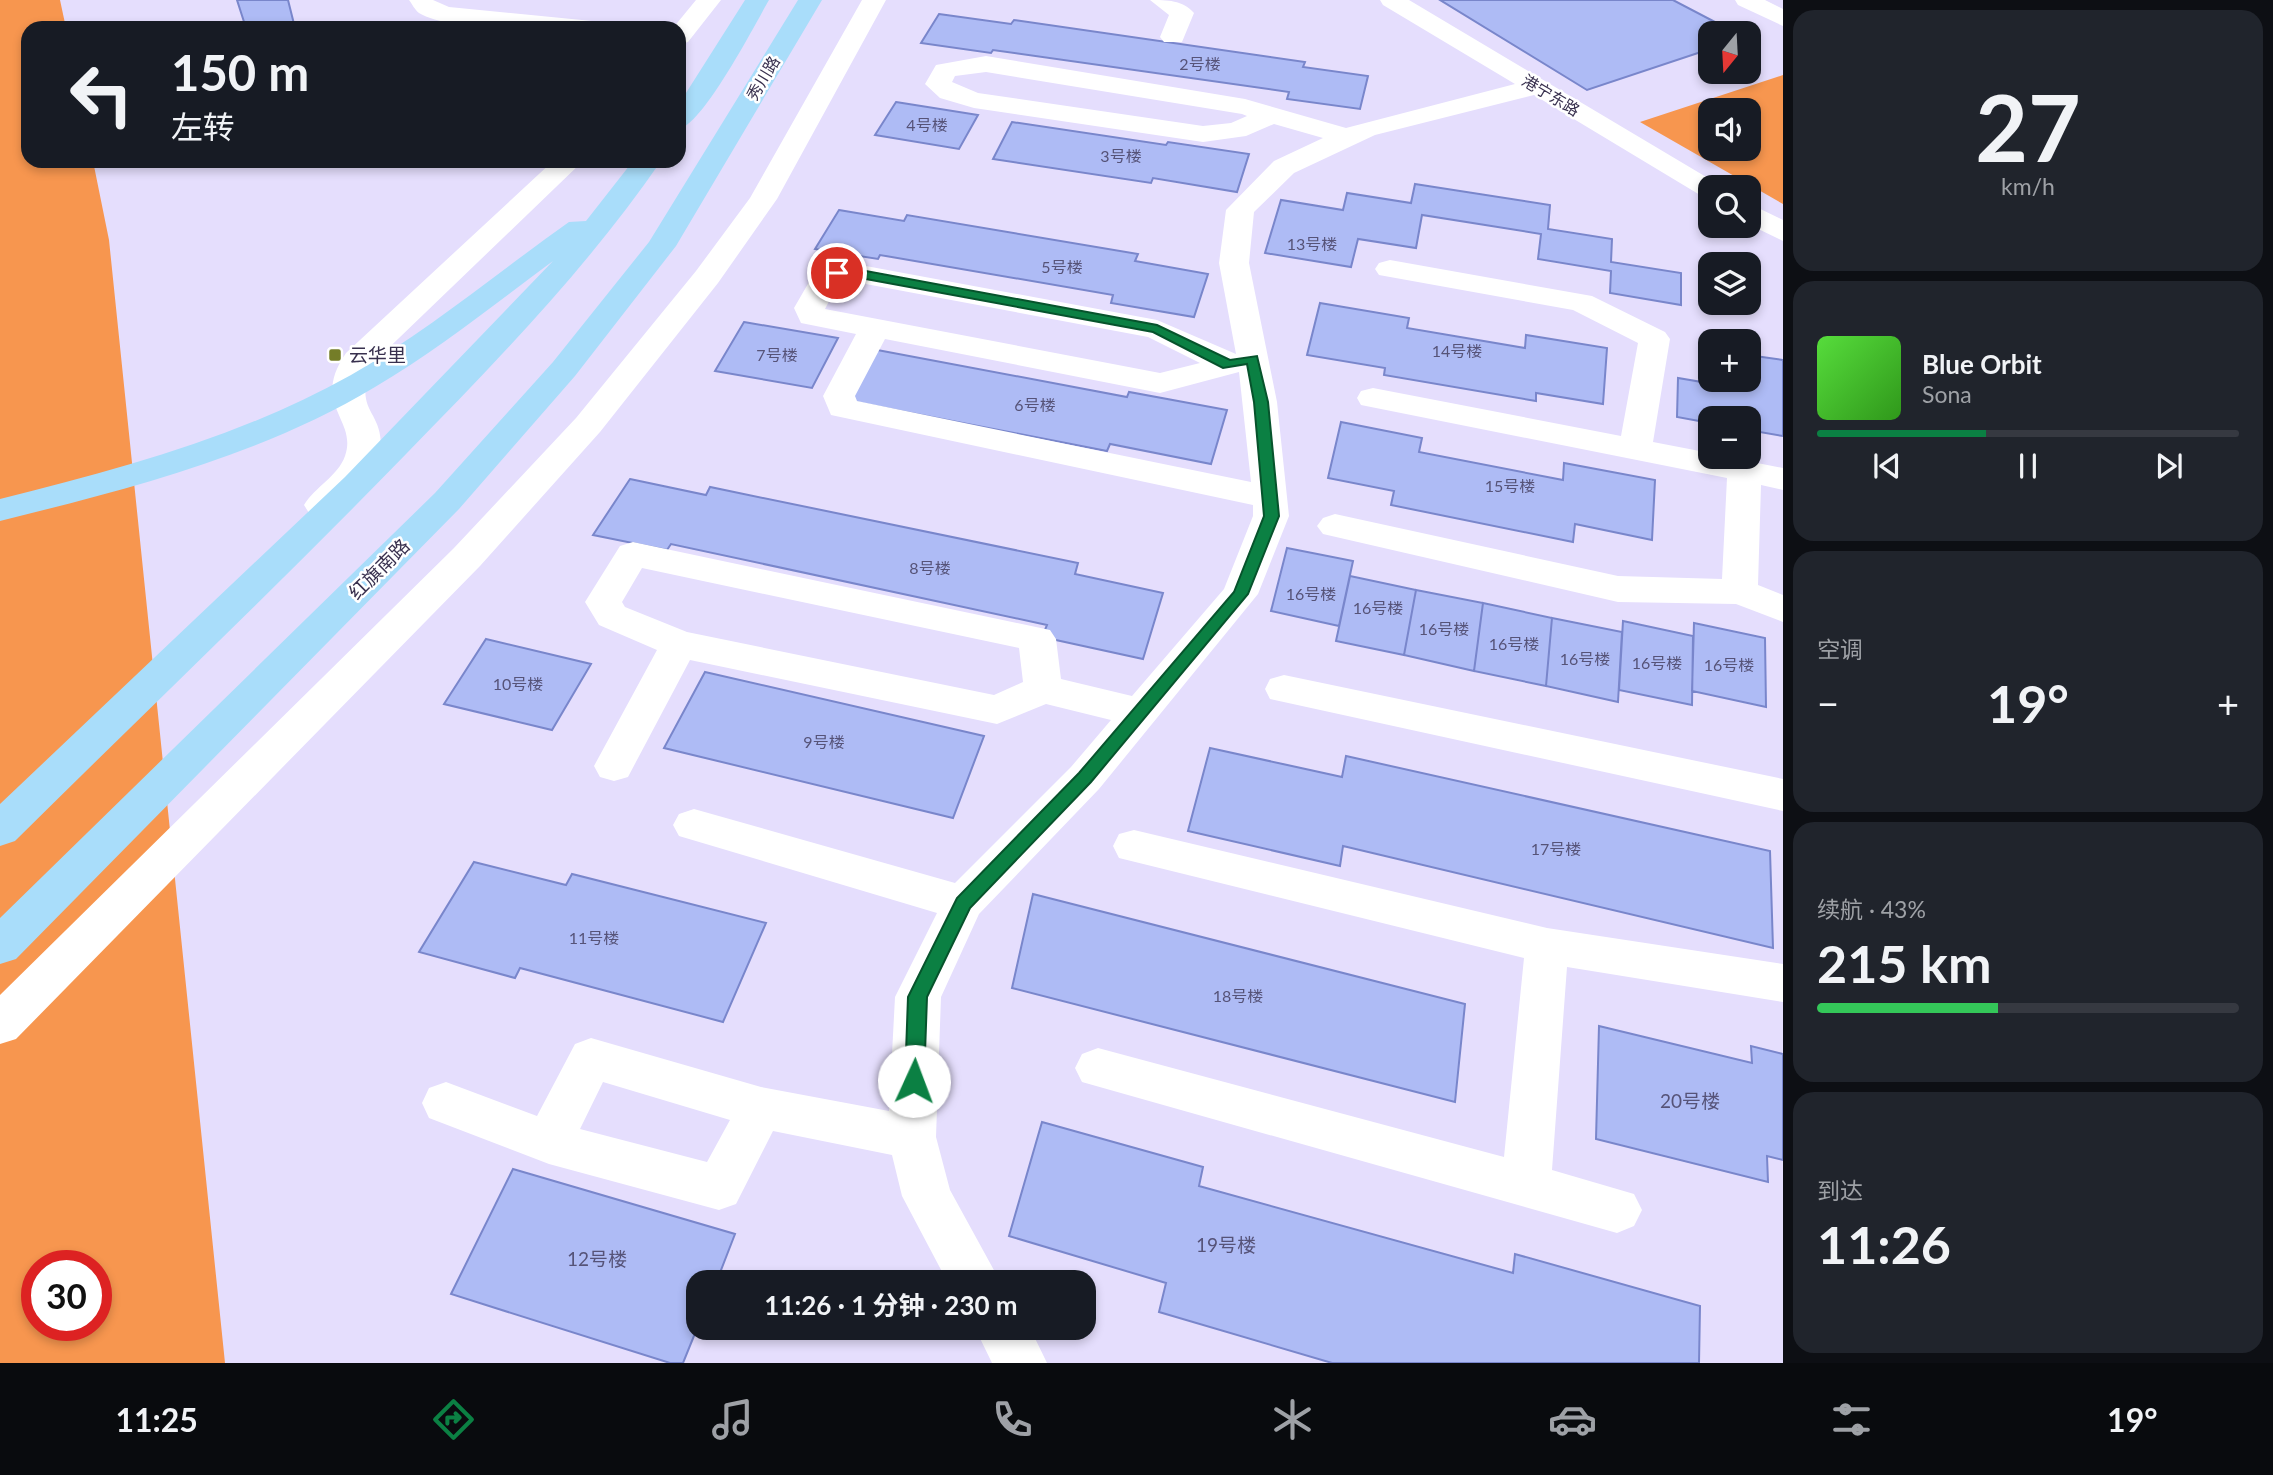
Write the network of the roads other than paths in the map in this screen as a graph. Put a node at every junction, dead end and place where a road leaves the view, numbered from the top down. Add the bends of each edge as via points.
1 (421, 0) edge
2 (709, 0) edge
3 (757, 0) edge
4 (810, 0) edge
5 (874, 0) edge
6 (1162, 0) edge
7 (1392, 0) edge
8 (1747, 0) edge
9 (1783, 19) edge
10 (519, 21) edge
11 (686, 28) edge
12 (1173, 37) dead end
13 (1535, 87) junction
14 (686, 112) edge
15 (1273, 115) junction
16 (1349, 137) junction
17 (716, 157) joint
18 (562, 168) edge
19 (641, 168) edge
20 (1698, 182) edge
21 (612, 205) junction
22 (1761, 219) edge
23 (1783, 232) edge
24 (1390, 270) dead end
25 (875, 328) junction
26 (1240, 362) junction
27 (1373, 398) dead end
28 (1635, 450) junction
29 (1744, 471) junction
30 (1783, 479) edge
31 (1270, 497) junction
32 (0, 510) edge
33 (1335, 526) dead end
34 (1740, 592) junction
35 (1783, 609) edge
36 (679, 644) junction
37 (148, 684) junction
38 (1043, 689) junction
39 (1284, 690) dead end
40 (1142, 713) junction
41 (614, 766) dead end
42 (0, 794) edge
43 (1783, 795) edge
44 (0, 812) edge
45 (694, 825) dead end
46 (0, 830) edge
47 (1134, 846) dead end
48 (963, 903) junction
49 (0, 946) edge
50 (1547, 946) junction
51 (1783, 983) edge
52 (0, 1025) edge
53 (1098, 1068) dead end
54 (446, 1103) dead end
55 (761, 1108) junction
56 (912, 1137) junction
57 (549, 1142) junction
58 (1526, 1185) junction
59 (1617, 1210) dead end
60 (969, 1270) edge
61 (1008, 1340) edge
62 (1021, 1363) edge

1 - 10 street via 426,7 446,14
2 - 11 street
3 - 14 main road
4 - 17 main road, 秀川路
5 - 52 street via 764,199 580,434 448,576
6 - 12 street via 1182,13
7 - 13 street, 港宁东路
8 - 9 street
13 - 16 street via 1365,129
13 - 20 street, 港宁东路
15 - 15 street via 986,64 945,71 938,84 974,100 1203,134 1236,130
15 - 16 street
16 - 26 street via 1284,167 1240,210 1234,262
17 - 49 main road, 红旗南路 via 645,266 564,369 447,501
18 - 44 street via 357,360 346,397 364,450 334,492
19 - 21 main road
21 - 32 main road via 363,380 297,414 182,461
21 - 37 main road via 563,269 337,507
22 - 23 street
24 - 28 street via 1581,302 1654,340
25 - 26 street via 1160,383
25 - 26 street via 812,316 809,308 827,276 855,273 1157,329
25 - 31 street via 839,396 843,408
26 - 31 street via 1261,402
27 - 28 street
28 - 29 street
29 - 30 street
29 - 34 street
31 - 40 street via 1272,516 1240,594
33 - 34 street via 1618,589
34 - 35 street
36 - 38 street via 997,710
36 - 38 street via 612,616 603,602 633,554 1037,639
36 - 41 street
37 - 42 main road
37 - 46 main road
38 - 40 street
39 - 43 street
40 - 48 street
45 - 48 street
47 - 50 street
48 - 56 street via 918,997
50 - 51 street
50 - 58 street
53 - 58 street
54 - 57 street
55 - 56 street
55 - 57 street via 719,1188
55 - 57 street via 590,1058
56 - 60 street via 927,1196
58 - 59 street
61 - 62 street

